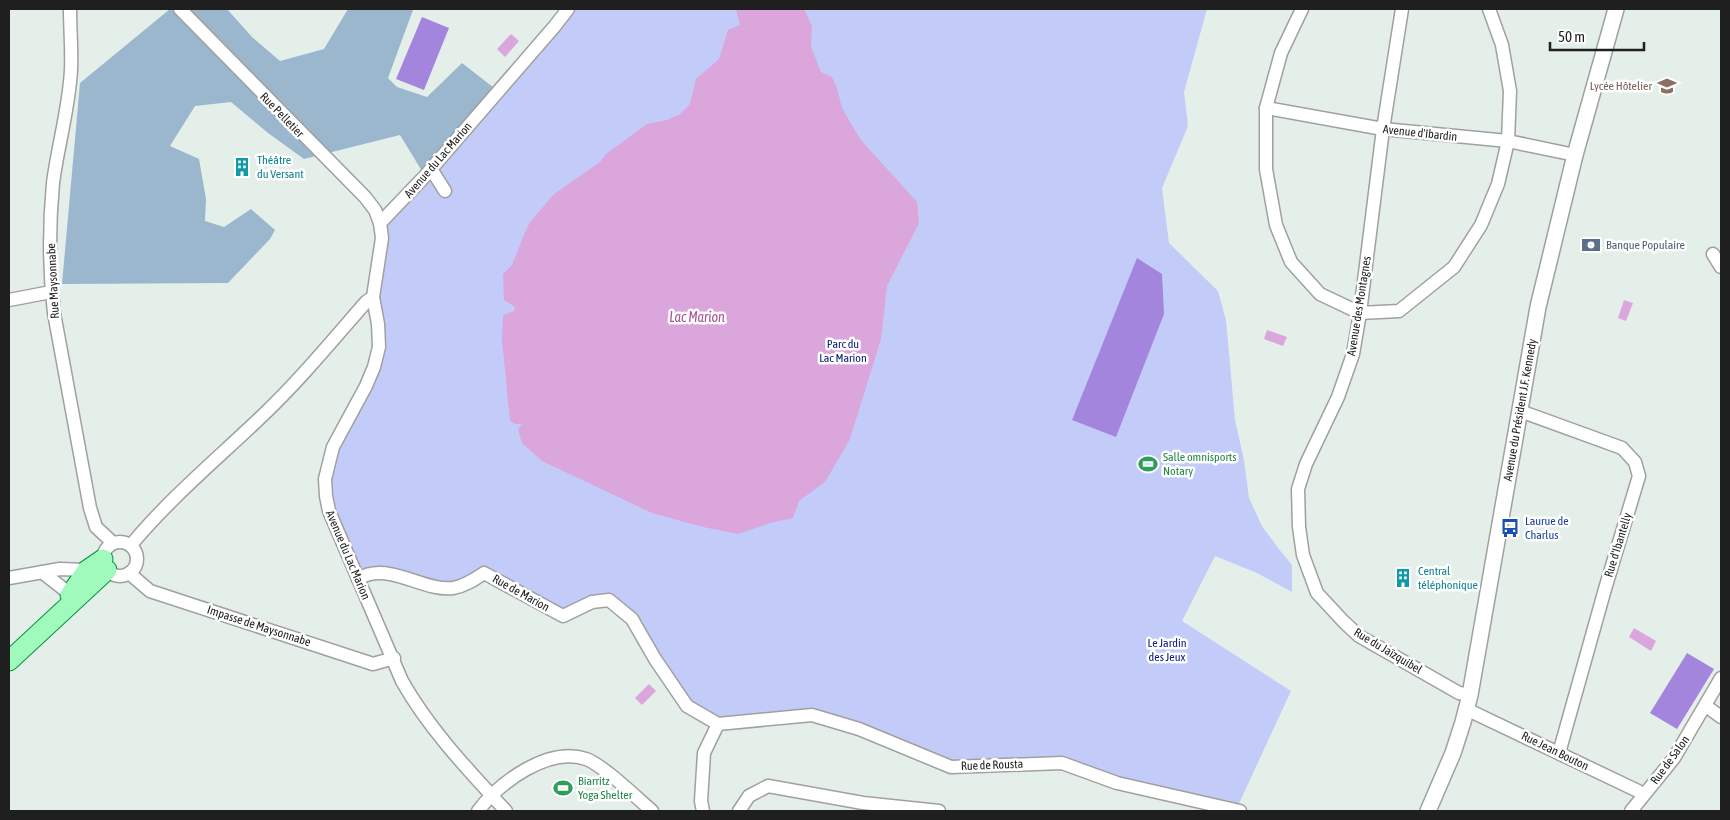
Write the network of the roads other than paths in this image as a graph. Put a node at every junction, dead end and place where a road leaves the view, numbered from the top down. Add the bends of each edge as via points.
1 (70, 9) edge
2 (180, 9) edge
3 (568, 9) edge
4 (1302, 9) edge
5 (1402, 9) edge
6 (1489, 9) edge
7 (1616, 9) edge
8 (1266, 108) junction
9 (1383, 129) junction
10 (1508, 141) junction
11 (1575, 155) junction
12 (431, 169) junction
13 (445, 191) dead end
14 (380, 223) junction
15 (1713, 254) dead end
16 (1721, 267) edge
17 (52, 292) junction
18 (373, 297) junction
19 (9, 300) edge
20 (1360, 313) junction
21 (1520, 411) junction
22 (113, 543) junction
23 (131, 545) junction
24 (105, 565) junction
25 (87, 570) junction
26 (42, 572) junction
27 (128, 573) junction
28 (9, 578) edge
29 (358, 579) junction
30 (77, 593) junction
31 (1317, 593) joint
32 (394, 658) junction
33 (9, 661) edge
34 (1721, 678) edge
35 (1468, 702) junction
36 (1706, 706) junction
37 (1721, 717) edge
38 (718, 724) junction
39 (1559, 753) junction
40 (491, 795) junction
41 (1643, 795) junction
42 (478, 811) edge
43 (506, 811) edge
44 (652, 811) edge
45 (703, 811) edge
46 (739, 811) edge
47 (932, 811) edge
48 (1240, 811) edge
49 (1428, 811) edge
50 (1631, 811) edge

1 - 17 street, Rue Maysonnabe via 71,70 53,183
2 - 14 street, Rue Pelletier via 365,197
3 - 12 street, Avenue du Lac Marion
4 - 8 street via 1281,53
5 - 9 street, Avenue des Montagnes
6 - 10 street via 1502,45 1510,90
7 - 11 street, Avenue du Président J.F. Kennedy
8 - 9 street, Avenue d'Ibardin
8 - 20 street via 1266,169 1276,225 1291,262 1320,294
9 - 10 street, Avenue d'Ibardin
9 - 20 street, Avenue des Montagnes
10 - 11 street, Avenue d'Ibardin
10 - 20 street via 1498,184 1488,208 1454,267 1399,311
11 - 21 street, Avenue du Président J.F. Kennedy via 1538,307
12 - 13 street
12 - 14 street, Avenue du Lac Marion
14 - 18 street, Avenue du Lac Marion via 382,238
15 - 16 street
17 - 19 street
17 - 22 street, Rue Maysonnabe via 90,508 96,527
18 - 23 street via 269,409 169,503
18 - 29 street, Avenue du Lac Marion via 379,347 366,386 332,447 326,479 329,511
20 - 31 street, Avenue des Montagnes via 1353,354 1298,489 1303,555
21 - 35 street, Avenue du Président J.F. Kennedy
21 - 39 street, Rue d'Ibantelly via 1622,448 1635,462 1640,476
22 - 23 street
22 - 24 street via 107,547
23 - 27 street via 137,560
24 - 25 main road
24 - 27 street via 117,575
24 - 30 main road
25 - 26 street
25 - 30 main road
26 - 28 street
26 - 30 street
27 - 32 street, Impasse de Maysonnabe via 150,590 373,664
29 - 32 street, Avenue du Lac Marion
29 - 38 street, Rue de Marion via 380,572 452,588 484,573 562,616 592,602 609,600 632,619 687,706
30 - 33 main road via 62,612
31 - 35 street, Rue du Jaïzquibel via 1359,636 1459,693
32 - 40 street, Avenue du Lac Marion via 415,703
34 - 36 street, Rue de Salon
35 - 39 street, Rue Jean Bouton
35 - 49 street, Avenue du Président J.F. Kennedy via 1453,753
36 - 37 street
36 - 41 street, Rue de Salon via 1674,758
38 - 45 street via 704,754
38 - 48 street, Rue de Rousta via 812,715 860,729 951,767 1062,763 1117,783
39 - 41 street, Rue Jean Bouton
40 - 42 street
40 - 43 street, Avenue du Lac Marion
40 - 44 street via 538,763 570,756 597,765
41 - 50 street, Rue de Salon
46 - 47 street via 749,796 768,786

